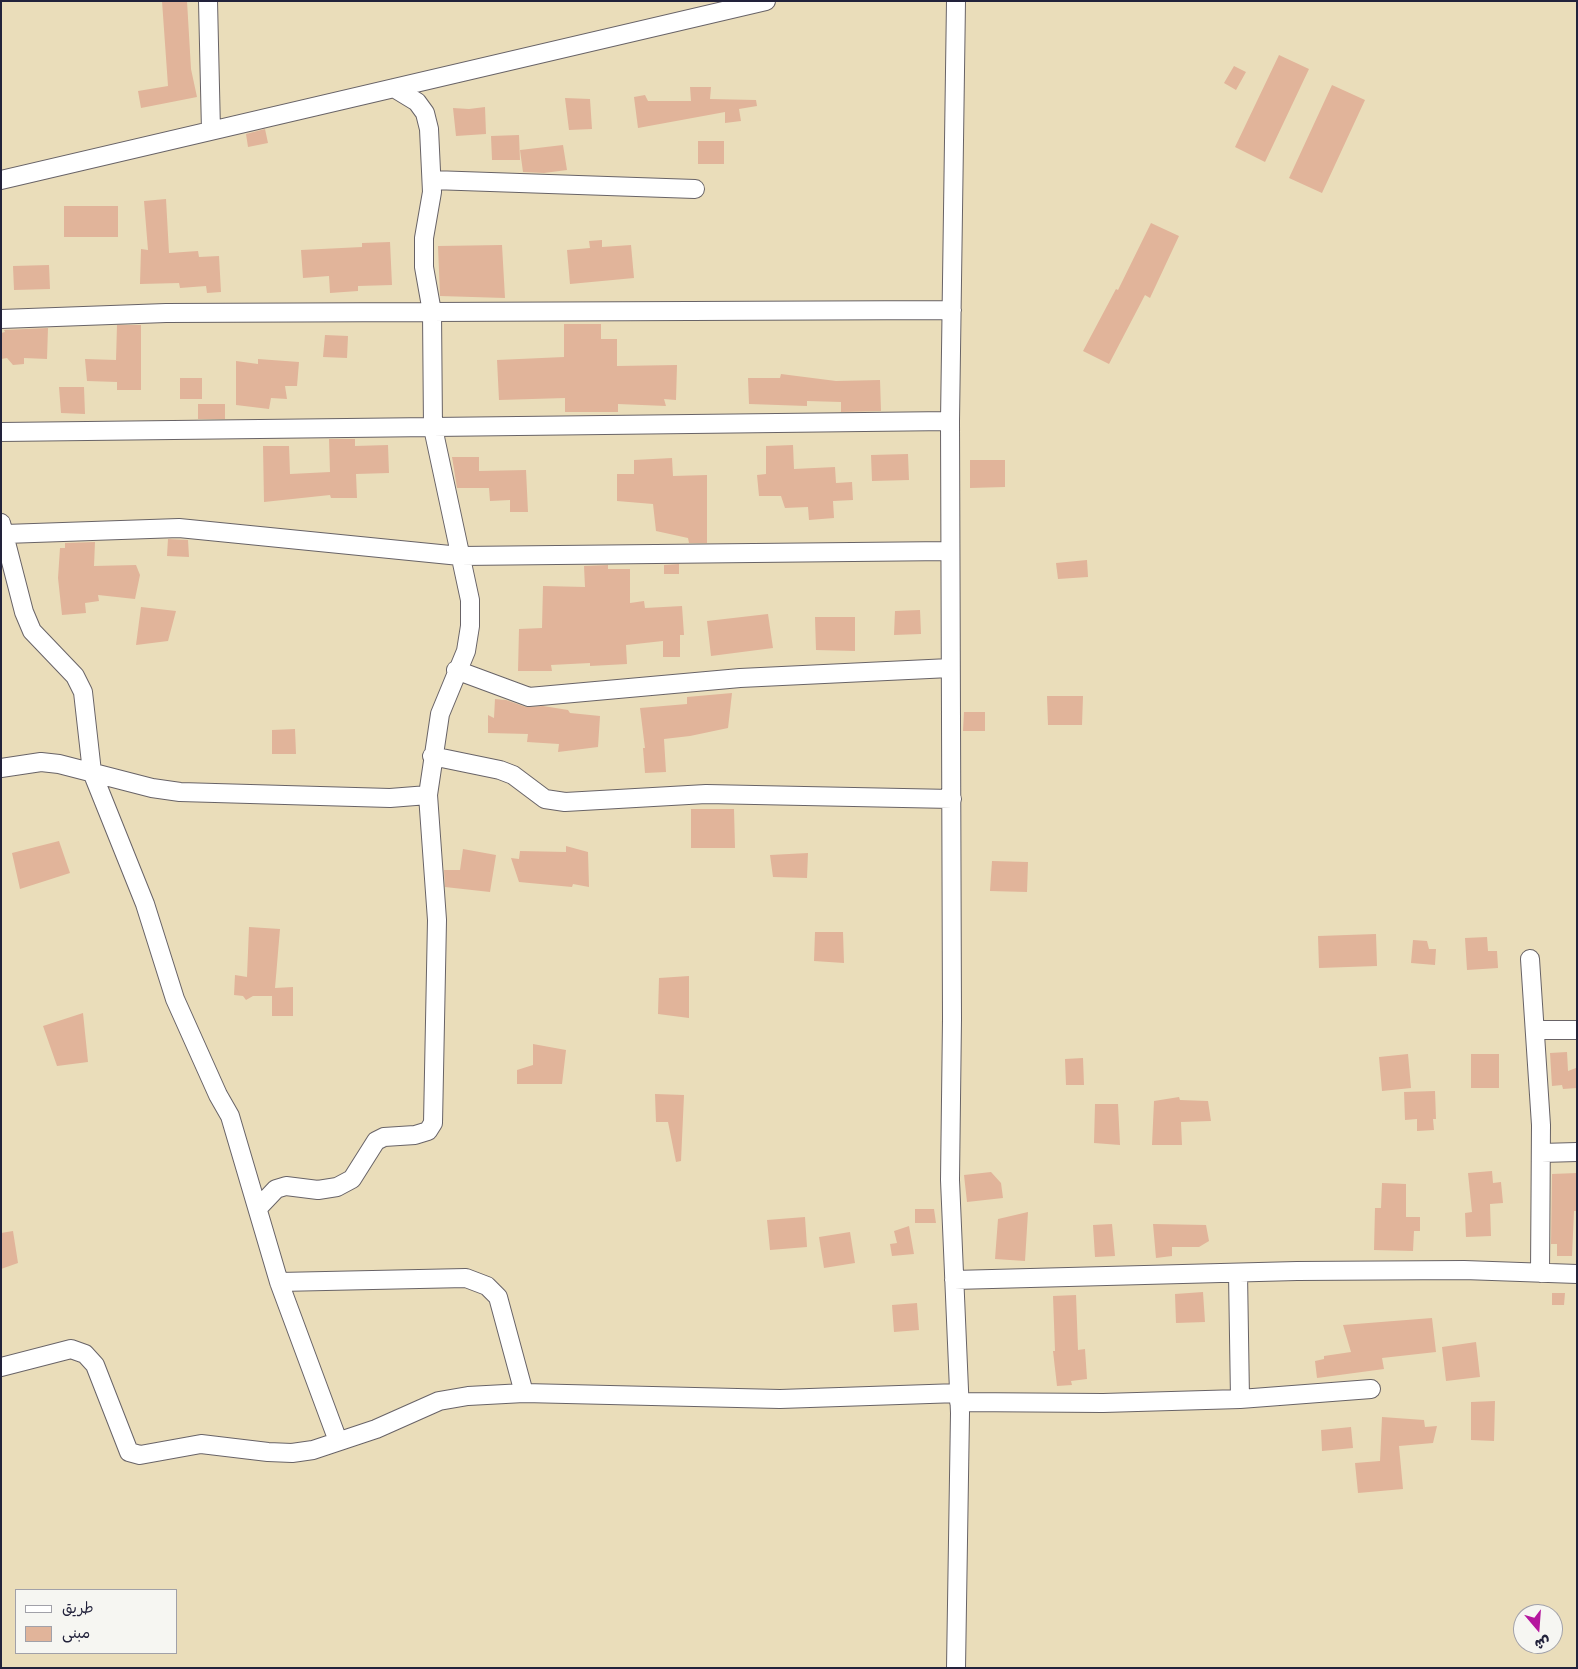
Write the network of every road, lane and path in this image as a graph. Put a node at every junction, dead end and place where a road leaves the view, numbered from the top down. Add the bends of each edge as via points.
1 (208, 1) edge
2 (766, 1) edge
3 (956, 1) edge
4 (394, 88) junction
5 (211, 131) junction
6 (1, 180) edge
7 (432, 180) junction
8 (695, 188) dead end
9 (952, 310) junction
10 (432, 312) junction
11 (1, 319) edge
12 (950, 421) junction
13 (433, 428) junction
14 (1, 432) edge
15 (3, 528) edge
16 (950, 551) junction
17 (460, 556) junction
18 (950, 668) junction
19 (456, 670) junction
20 (432, 756) junction
21 (1, 768) edge
22 (92, 772) junction
23 (428, 795) junction
24 (952, 799) junction
25 (1530, 960) dead end
26 (1536, 1030) junction
27 (1577, 1030) edge
28 (1577, 1152) edge
29 (1541, 1153) junction
30 (258, 1208) junction
31 (1238, 1273) junction
32 (1540, 1273) junction
33 (1577, 1274) edge
34 (954, 1280) junction
35 (279, 1282) junction
36 (1, 1367) edge
37 (1371, 1390) dead end
38 (524, 1394) junction
39 (959, 1398) junction
40 (1240, 1399) junction
41 (338, 1442) junction
42 (956, 1668) edge

1 - 5 street
2 - 4 street
3 - 9 street
4 - 5 street
4 - 7 street via 416,102 425,113
5 - 6 street
7 - 8 street
7 - 10 street via 424,238 424,267
9 - 10 street
9 - 12 street
10 - 11 street
10 - 13 street
12 - 13 street
12 - 16 street
13 - 14 street
13 - 17 street
15 - 17 street via 179,528
15 - 22 street via 32,632 75,676 83,692
16 - 17 street
16 - 18 street
17 - 19 street via 470,600 470,626 466,651
18 - 19 street via 740,678 529,697
18 - 24 street
19 - 20 street via 440,714
20 - 23 street
20 - 24 street via 500,770 513,775 545,799 565,802 706,794
21 - 22 street via 41,762
22 - 23 street via 180,792 390,798
22 - 30 street via 145,904 175,1000 230,1116
23 - 30 street via 436,920 433,1123 428,1131 376,1141 352,1179 337,1187 318,1190 286,1186 276,1189
24 - 34 street via 950,1180
25 - 26 street
26 - 27 street
26 - 29 street
28 - 29 street
29 - 32 street
30 - 35 street
31 - 32 street via 1464,1270
31 - 34 street
31 - 40 street
32 - 33 street
34 - 39 street
35 - 38 street via 466,1278 487,1286 498,1297
35 - 41 street
36 - 41 street via 71,1349 85,1354 95,1365 129,1452 134,1454 201,1444 292,1453
37 - 40 street
38 - 39 street via 780,1400
38 - 41 street via 468,1396 438,1401
39 - 40 street via 1103,1403
39 - 42 street

